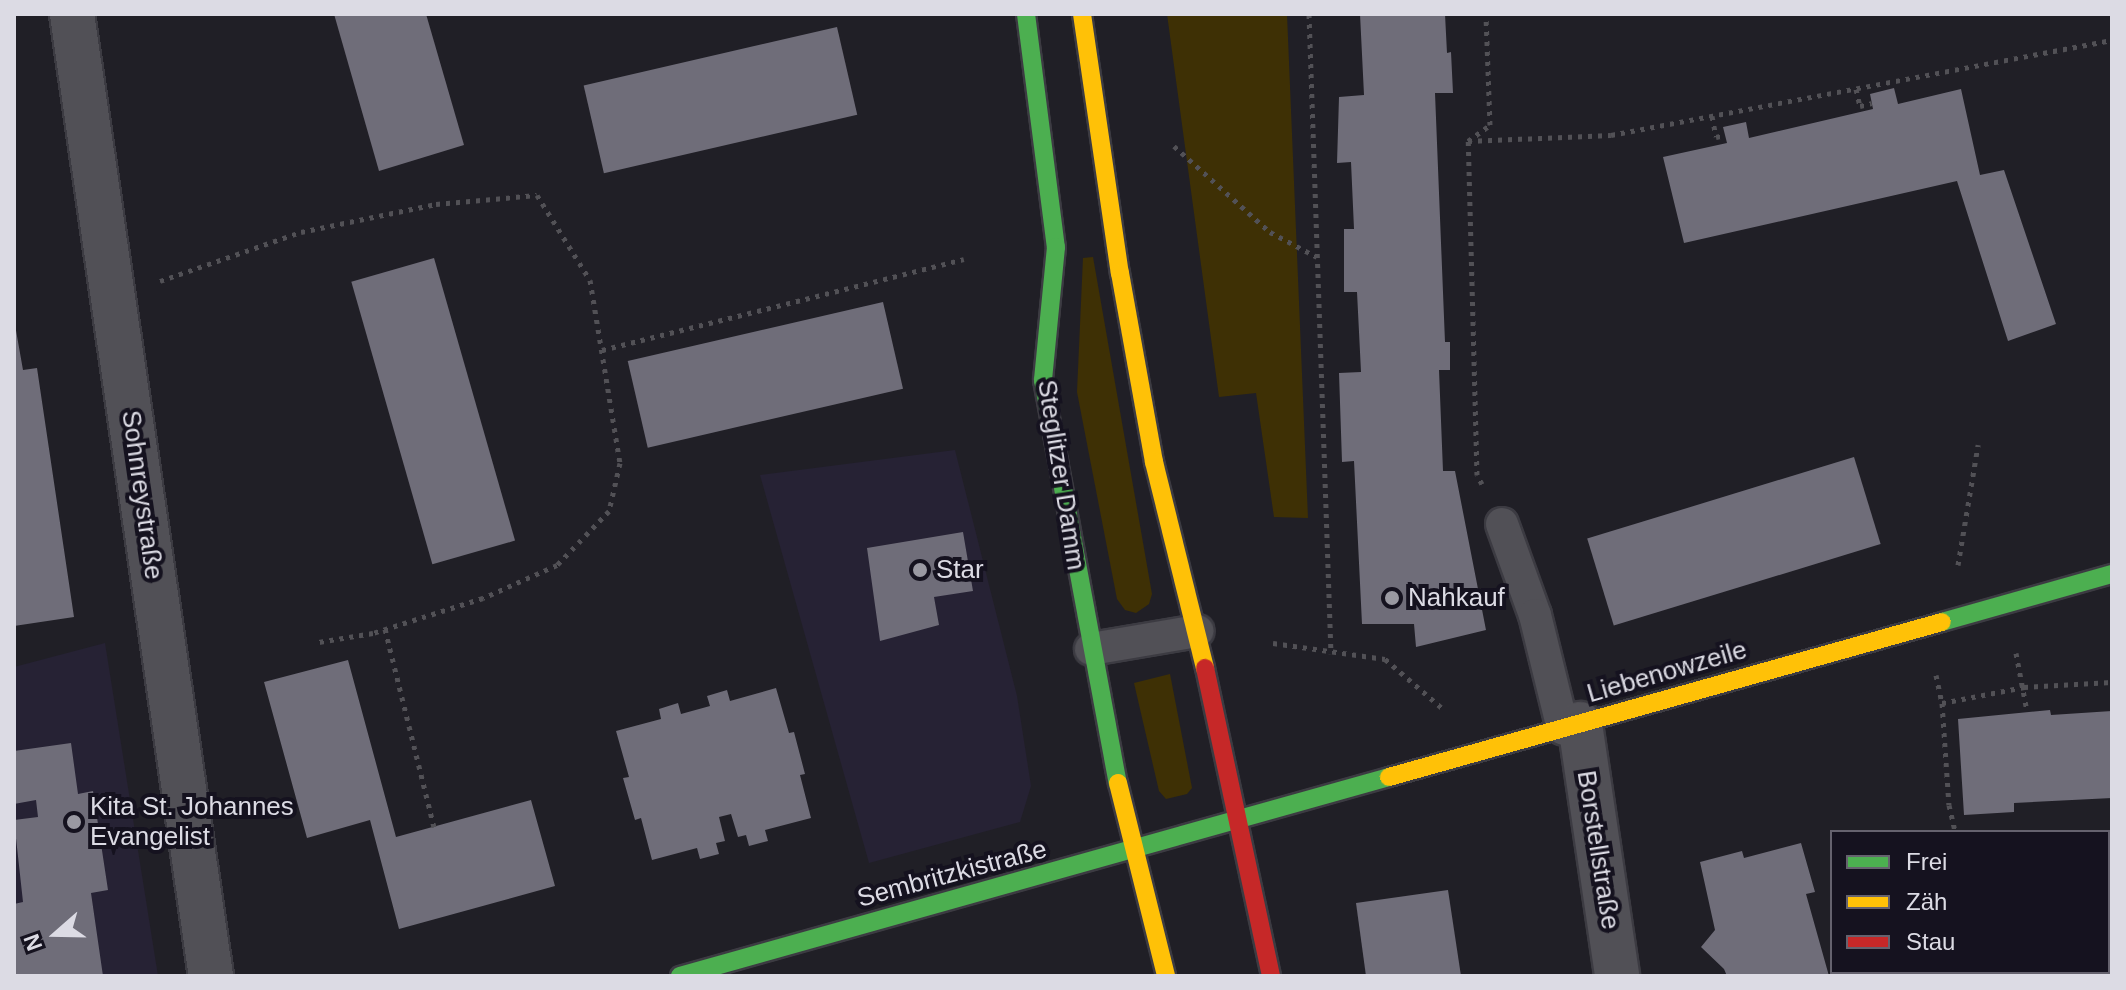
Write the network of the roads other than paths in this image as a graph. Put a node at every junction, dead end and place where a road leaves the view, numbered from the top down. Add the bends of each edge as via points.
1 (72, 14) edge
2 (1026, 14) edge
3 (1082, 14) edge
4 (1502, 524) road end
5 (2112, 574) edge
6 (1197, 631) junction
7 (1091, 649) junction
8 (1571, 726) junction
9 (1237, 821) junction
10 (1135, 850) junction
11 (211, 976) edge
12 (680, 976) edge
13 (1166, 976) edge
14 (1271, 976) edge
15 (1617, 976) edge

1 - 11 street, Sohnreystraße
2 - 7 main road, Steglitzer Damm via 1056,247 1043,380
3 - 6 main road via 1154,462
4 - 8 lane
5 - 8 main road, Liebenowzeile
6 - 7 lane
6 - 9 main road
7 - 10 main road, Steglitzer Damm
8 - 9 main road, Liebenowzeile
8 - 15 street, Borstellstraße
9 - 10 main road, Sembritzkistraße
9 - 14 main road
10 - 12 main road, Sembritzkistraße
10 - 13 main road, Steglitzer Damm

